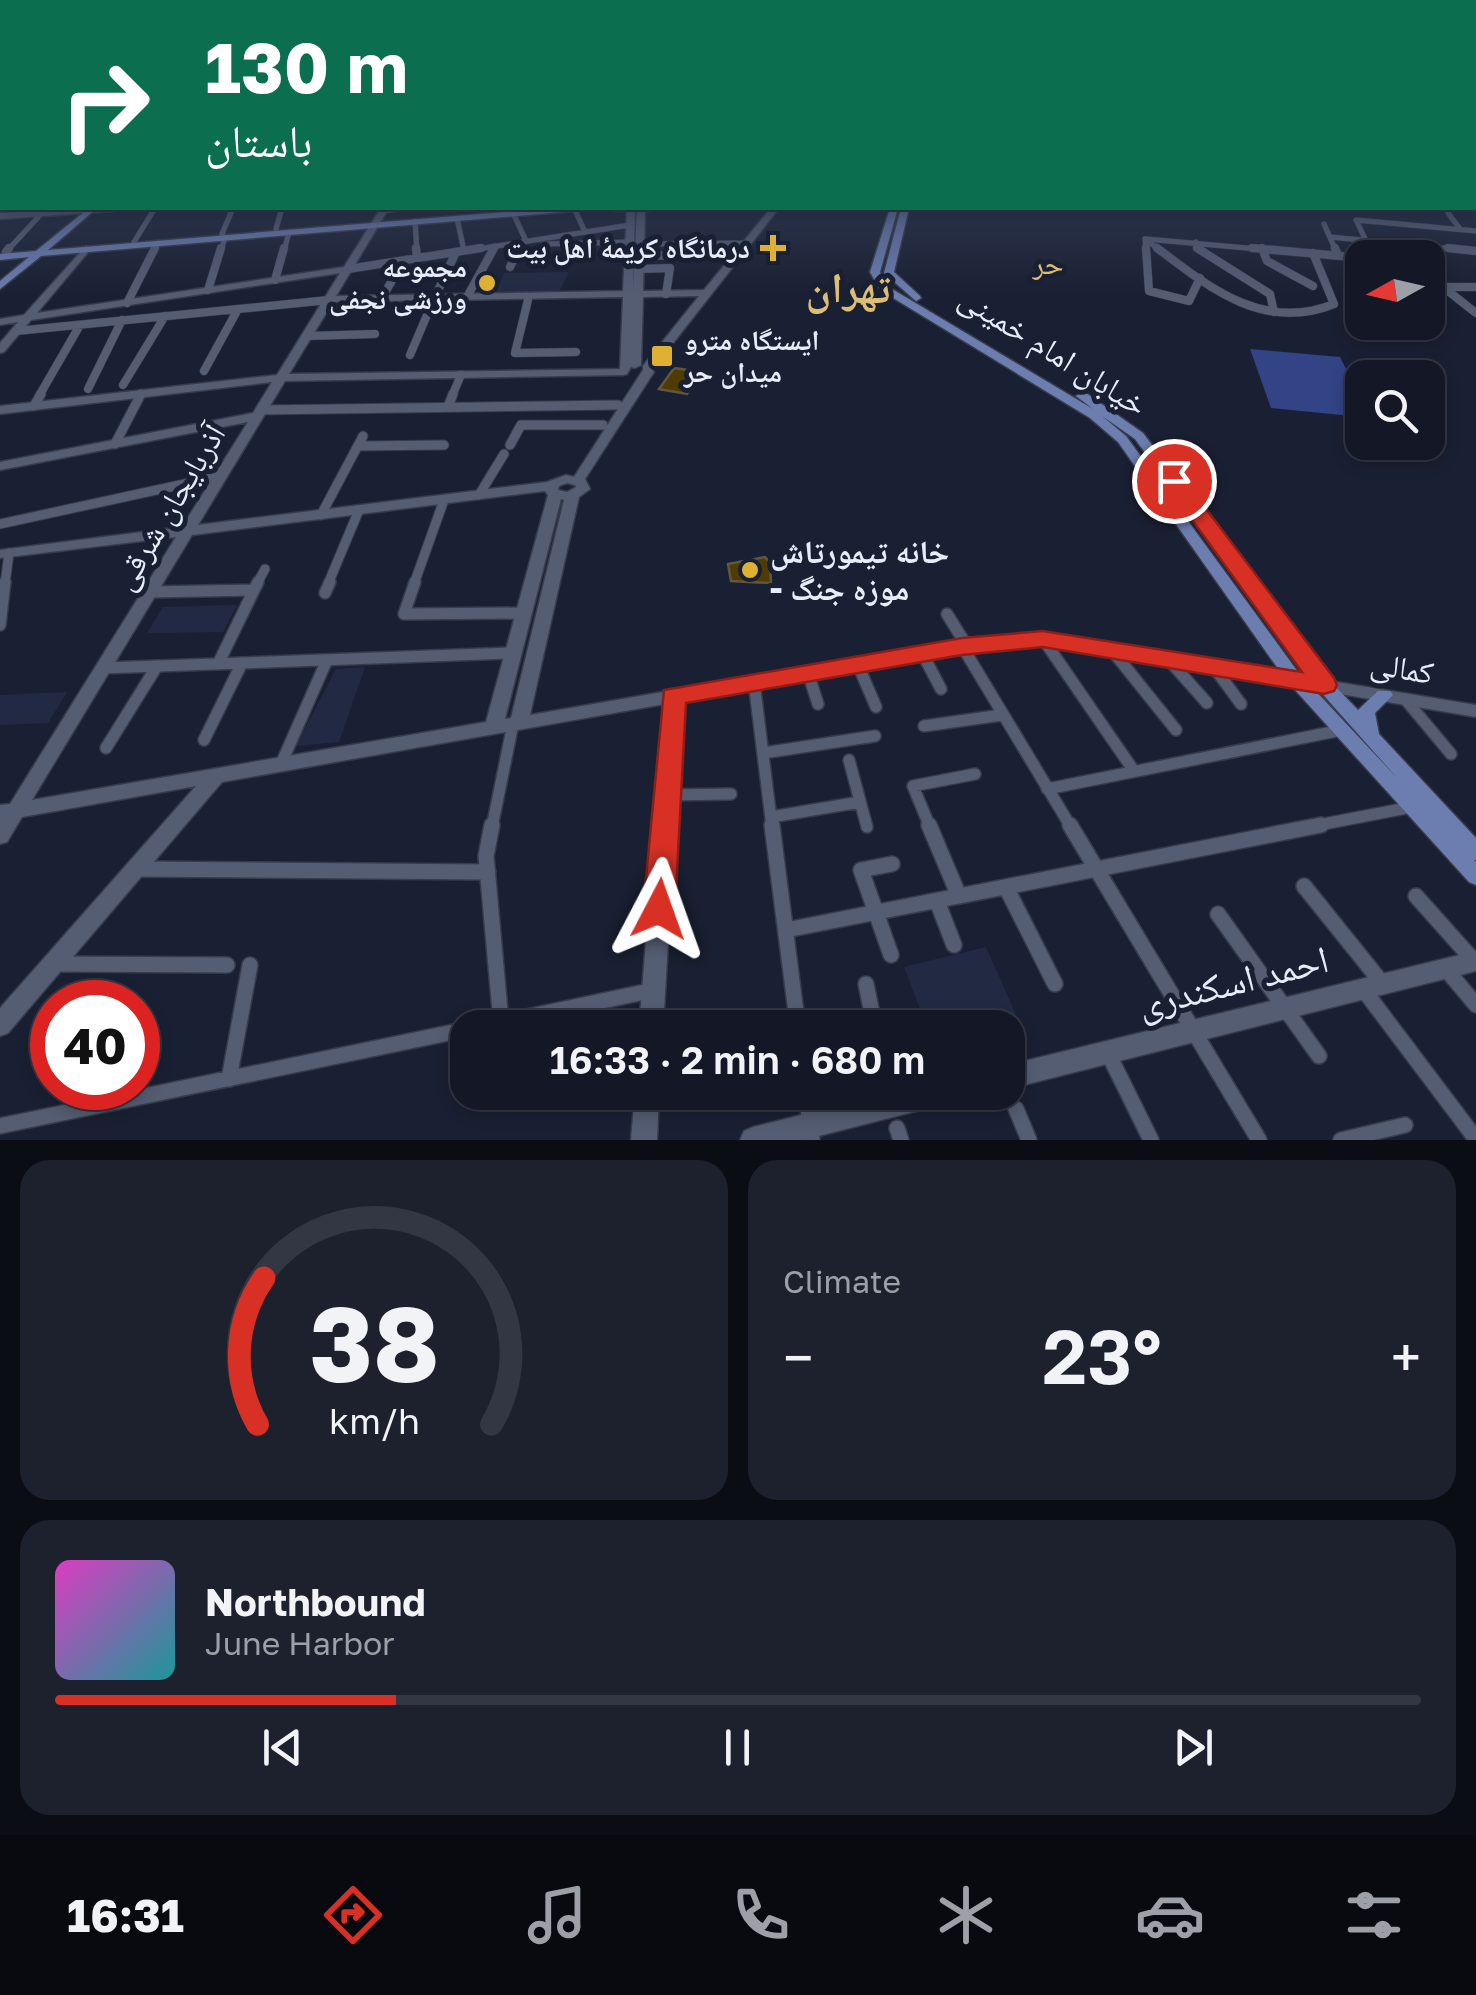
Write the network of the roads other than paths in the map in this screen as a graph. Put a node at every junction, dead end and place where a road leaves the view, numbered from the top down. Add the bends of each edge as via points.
1 (73, 210) edge
2 (91, 210) edge
3 (154, 210) edge
4 (232, 210) edge
5 (281, 210) edge
6 (383, 210) edge
7 (512, 210) edge
8 (576, 210) edge
9 (640, 210) edge
10 (641, 210) edge
11 (773, 210) edge
12 (893, 210) edge
13 (905, 210) edge
14 (1350, 210) edge
15 (1363, 210) edge
16 (1391, 210) edge
17 (36, 212) edge
18 (1448, 213) dead end
19 (0, 216) edge
20 (457, 218) junction
21 (1356, 220) junction
22 (415, 221) junction
23 (1384, 222) junction
24 (375, 223) junction
25 (630, 224) junction
26 (1324, 224) dead end
27 (1398, 224) junction
28 (1460, 229) junction
29 (276, 230) junction
30 (1476, 231) edge
31 (289, 232) junction
32 (585, 232) junction
33 (224, 236) junction
34 (1330, 237) junction
35 (1145, 239) junction
36 (1365, 240) joint
37 (134, 242) junction
38 (523, 242) junction
39 (158, 243) junction
40 (747, 243) junction
41 (1196, 244) junction
42 (494, 246) junction
43 (1445, 248) edge
44 (636, 249) junction
45 (86, 250) junction
46 (1263, 250) junction
47 (41, 251) junction
48 (1476, 251) edge
49 (460, 252) junction
50 (2, 254) edge
51 (725, 254) dead end
52 (1314, 255) junction
53 (1338, 255) junction
54 (1345, 256) edge
55 (417, 258) junction
56 (1345, 258) edge
57 (403, 260) junction
58 (510, 267) dead end
59 (639, 268) junction
60 (348, 269) junction
61 (1200, 278) junction
62 (275, 280) junction
63 (0, 286) edge
64 (1313, 286) dead end
65 (1476, 288) edge
66 (208, 290) junction
67 (633, 294) junction
68 (666, 294) junction
69 (705, 296) junction
70 (468, 297) junction
71 (382, 298) junction
72 (434, 299) junction
73 (328, 300) junction
74 (528, 300) junction
75 (127, 302) junction
76 (238, 309) junction
77 (1274, 312) junction
78 (1476, 313) edge
79 (165, 316) junction
80 (27, 318) junction
81 (122, 320) junction
82 (0, 322) edge
83 (80, 324) junction
84 (16, 331) junction
85 (374, 335) dead end
86 (306, 336) junction
87 (971, 336) junction
88 (0, 350) edge
89 (576, 352) dead end
90 (410, 355) dead end
91 (638, 369) junction
92 (204, 372) dead end
93 (467, 375) junction
94 (281, 378) junction
95 (123, 385) dead end
96 (88, 389) dead end
97 (141, 394) junction
98 (618, 405) junction
99 (34, 406) junction
100 (448, 407) junction
101 (0, 410) edge
102 (260, 413) junction
103 (603, 425) junction
104 (116, 444) junction
105 (444, 445) dead end
106 (1156, 455) junction
107 (1138, 456) junction
108 (0, 466) edge
109 (221, 476) junction
110 (565, 487) junction
111 (480, 495) junction
112 (444, 500) junction
113 (358, 510) junction
114 (321, 515) junction
115 (0, 524) edge
116 (187, 532) junction
117 (5, 554) edge
118 (265, 569) dead end
119 (254, 590) junction
120 (150, 592) junction
121 (325, 593) dead end
122 (523, 613) junction
123 (947, 614) dead end
124 (0, 624) edge
125 (1043, 639) junction
126 (965, 646) junction
127 (1111, 649) junction
128 (922, 653) junction
129 (512, 654) junction
130 (1167, 658) junction
131 (327, 660) junction
132 (242, 663) junction
133 (218, 664) junction
134 (858, 665) junction
135 (157, 666) junction
136 (1213, 666) junction
137 (103, 668) junction
138 (808, 673) junction
139 (1296, 680) junction
140 (754, 682) junction
141 (1324, 685) junction
142 (942, 689) dead end
143 (1384, 695) junction
144 (674, 696) junction
145 (1406, 698) junction
146 (1207, 703) dead end
147 (818, 704) dead end
148 (1241, 704) dead end
149 (876, 707) dead end
150 (1476, 710) edge
151 (1002, 715) junction
152 (509, 725) junction
153 (924, 726) dead end
154 (1176, 730) dead end
155 (1342, 730) junction
156 (875, 736) dead end
157 (204, 740) dead end
158 (1373, 742) junction
159 (106, 748) dead end
160 (763, 754) junction
161 (1451, 754) dead end
162 (849, 760) dead end
163 (280, 764) junction
164 (1134, 771) junction
165 (975, 774) dead end
166 (217, 775) junction
167 (1047, 788) junction
168 (730, 794) dead end
169 (667, 796) junction
170 (860, 802) junction
171 (1412, 807) junction
172 (8, 812) edge
173 (771, 817) junction
174 (867, 826) dead end
175 (0, 836) edge
176 (1472, 844) edge
177 (892, 864) dead end
178 (1096, 869) junction
179 (135, 870) junction
180 (488, 872) junction
181 (1476, 876) edge
182 (1304, 886) dead end
183 (1006, 887) junction
184 (958, 896) junction
185 (1416, 896) dead end
186 (936, 901) junction
187 (876, 912) junction
188 (1218, 914) dead end
189 (786, 930) junction
190 (954, 945) dead end
191 (891, 955) dead end
192 (1475, 961) edge
193 (53, 964) junction
194 (227, 965) dead end
195 (250, 965) dead end
196 (1445, 968) junction
197 (866, 984) dead end
198 (1055, 984) dead end
199 (1373, 986) junction
200 (654, 990) junction
201 (1476, 1005) edge
202 (1285, 1008) junction
203 (500, 1010) edge
204 (558, 1010) edge
205 (652, 1010) edge
206 (796, 1010) edge
207 (871, 1010) edge
208 (0, 1025) edge
209 (1194, 1030) junction
210 (450, 1033) edge
211 (1108, 1052) junction
212 (1319, 1056) dead end
213 (1025, 1073) edge
214 (229, 1078) junction
215 (646, 1110) edge
216 (1016, 1110) edge
217 (895, 1116) edge
218 (1405, 1125) dead end
219 (0, 1126) edge
220 (811, 1133) edge
221 (1476, 1138) edge
222 (644, 1140) edge
223 (752, 1140) edge
224 (1028, 1140) edge
225 (1152, 1140) edge
226 (1260, 1140) edge
227 (1342, 1140) edge

1 - 17 main road
2 - 47 main road
3 - 37 street
4 - 33 street
5 - 29 street
6 - 24 main road, آذربایجان شرقی
7 - 20 main road
7 - 24 main road
7 - 38 street
8 - 32 street
9 - 25 main road
10 - 44 main road
11 - 40 main road
12 - 87 main road, خیابان امام خمینی via 876,277 889,293
13 - 87 main road, خیابان امام خمینی via 892,277
14 - 21 street
15 - 23 street
16 - 27 street
17 - 19 main road
17 - 50 street
18 - 28 street
20 - 22 main road
20 - 49 street
21 - 23 street
21 - 36 street
22 - 24 main road
22 - 55 street
23 - 27 street
24 - 29 main road
24 - 31 main road
24 - 60 main road, آذربایجان شرقی
25 - 32 street
25 - 44 main road
26 - 34 street
27 - 28 street
28 - 30 street
29 - 33 main road
31 - 33 main road
31 - 62 street
32 - 38 street
33 - 37 main road
33 - 39 main road
33 - 66 street
34 - 36 street
34 - 53 street
35 - 41 street
35 - 61 street
35 - 61 street via 1149,291 1189,301
37 - 47 main road
38 - 42 street
38 - 44 street
38 - 58 street
39 - 45 main road
39 - 75 street
40 - 44 street
40 - 69 main road
41 - 46 street
41 - 77 street via 1270,294
42 - 49 street
42 - 70 street
43 - 48 street
44 - 51 street
44 - 59 main road
44 - 67 main road
45 - 47 main road
45 - 80 main road
46 - 52 street
46 - 64 street via 1267,260
47 - 50 main road
47 - 63 main road
49 - 55 street
49 - 72 street
52 - 53 street
52 - 56 street
52 - 77 street via 1334,304 1309,313
53 - 54 street
55 - 57 street
57 - 60 street
57 - 71 street
59 - 67 main road
59 - 68 street via 670,268
60 - 62 main road
60 - 73 main road, آذربایجان شرقی
61 - 77 street via 1251,309
62 - 66 main road
65 - 78 street via 1443,287
66 - 75 main road
67 - 68 main road
67 - 69 main road
67 - 70 main road
67 - 74 main road
67 - 91 main road
68 - 69 main road
69 - 91 main road
70 - 72 main road
71 - 72 main road
71 - 73 main road
72 - 73 main road
72 - 74 main road
72 - 90 street
73 - 76 street
73 - 86 main road, آذربایجان شرقی
74 - 89 street via 515,353
75 - 80 main road
76 - 79 street
76 - 92 street
79 - 81 street
79 - 95 street
80 - 82 main road
80 - 84 main road
81 - 83 street
81 - 96 street
83 - 84 street
83 - 99 street
84 - 88 main road
85 - 86 street
86 - 94 main road, آذربایجان شرقی
87 - 106 main road, خیابان امام خمینی via 1106,410
87 - 107 main road, خیابان امام خمینی via 1094,415
91 - 93 main road
91 - 98 main road
91 - 110 main road
93 - 94 main road
93 - 100 street
94 - 97 main road
94 - 102 main road, آذربایجان شرقی
97 - 99 main road
97 - 104 street
98 - 100 street
98 - 103 main road
99 - 101 main road
100 - 102 street
102 - 104 main road
102 - 109 main road, آذربایجان شرقی
103 - 110 main road
103 - 111 street via 521,425
104 - 108 main road
105 - 114 street via 360,441
106 - 107 main road
106 - 141 main road, خیابان امام خمینی
107 - 139 main road, خیابان امام خمینی
109 - 115 street
109 - 116 main road, آذربایجان شرقی
110 - 111 main road
110 - 122 main road
110 - 152 main road
111 - 112 main road
112 - 113 main road
112 - 122 street via 404,614
113 - 114 main road
113 - 121 street
114 - 116 main road
116 - 117 main road
116 - 120 main road, آذربایجان شرقی
117 - 124 street
118 - 119 street
119 - 120 street
119 - 133 street
120 - 137 main road, آذربایجان شرقی
122 - 129 main road
123 - 126 street
125 - 126 main road, کمالی
125 - 127 main road, کمالی
125 - 164 street
126 - 128 main road, کمالی
126 - 151 street
127 - 130 main road, کمالی
127 - 154 street
128 - 134 main road, کمالی
128 - 142 street
129 - 131 street
129 - 152 main road
130 - 136 main road, کمالی
130 - 146 street
131 - 132 street
131 - 163 street
132 - 133 street
132 - 157 street
133 - 135 street
134 - 138 main road, کمالی
134 - 149 street
135 - 137 street
135 - 159 street
136 - 139 main road, کمالی
136 - 148 street
137 - 172 main road, آذربایجان شرقی
138 - 140 main road, کمالی
138 - 147 street
139 - 141 main road, کمالی
139 - 155 main road, خیابان امام خمینی
140 - 144 main road, کمالی
140 - 160 street
141 - 143 main road, کمالی
141 - 158 main road, خیابان امام خمینی
143 - 145 main road, کمالی
143 - 158 main road via 1366,711
144 - 152 main road, کمالی
144 - 169 main road
145 - 150 main road, کمالی
145 - 161 street
151 - 153 street
151 - 167 street
152 - 163 main road, کمالی
152 - 180 street
155 - 164 street
155 - 171 main road, خیابان امام خمینی
156 - 160 street
158 - 176 main road, خیابان امام خمینی
160 - 173 street
162 - 170 street
163 - 166 main road, کمالی
164 - 167 street
165 - 184 street via 913,786
166 - 172 main road, کمالی
166 - 179 main road
167 - 178 street
168 - 169 street
169 - 200 main road
170 - 173 street
170 - 174 street
171 - 178 street
171 - 181 main road, خیابان امام خمینی
172 - 175 main road, آذربایجان شرقی
173 - 189 street
177 - 187 street via 861,870
178 - 183 street
178 - 209 street
179 - 180 street
179 - 193 main road
180 - 203 street
182 - 199 street
183 - 184 street
183 - 198 street
184 - 186 street
185 - 192 street
186 - 187 street
186 - 190 street
187 - 189 street
187 - 191 street
188 - 202 street
189 - 206 street
192 - 196 main road, احمد اسکندری
193 - 194 street
193 - 208 main road
195 - 214 street
196 - 199 main road, احمد اسکندری
196 - 201 street
197 - 207 street
199 - 202 main road, احمد اسکندری
199 - 221 street
200 - 204 street
200 - 205 main road
202 - 209 main road, احمد اسکندری
202 - 212 street
209 - 211 main road, احمد اسکندری
209 - 226 street
210 - 214 street
211 - 213 main road, احمد اسکندری
211 - 225 street
214 - 219 street
215 - 222 main road
216 - 224 street
217 - 220 main road
218 - 227 street
220 - 223 main road

